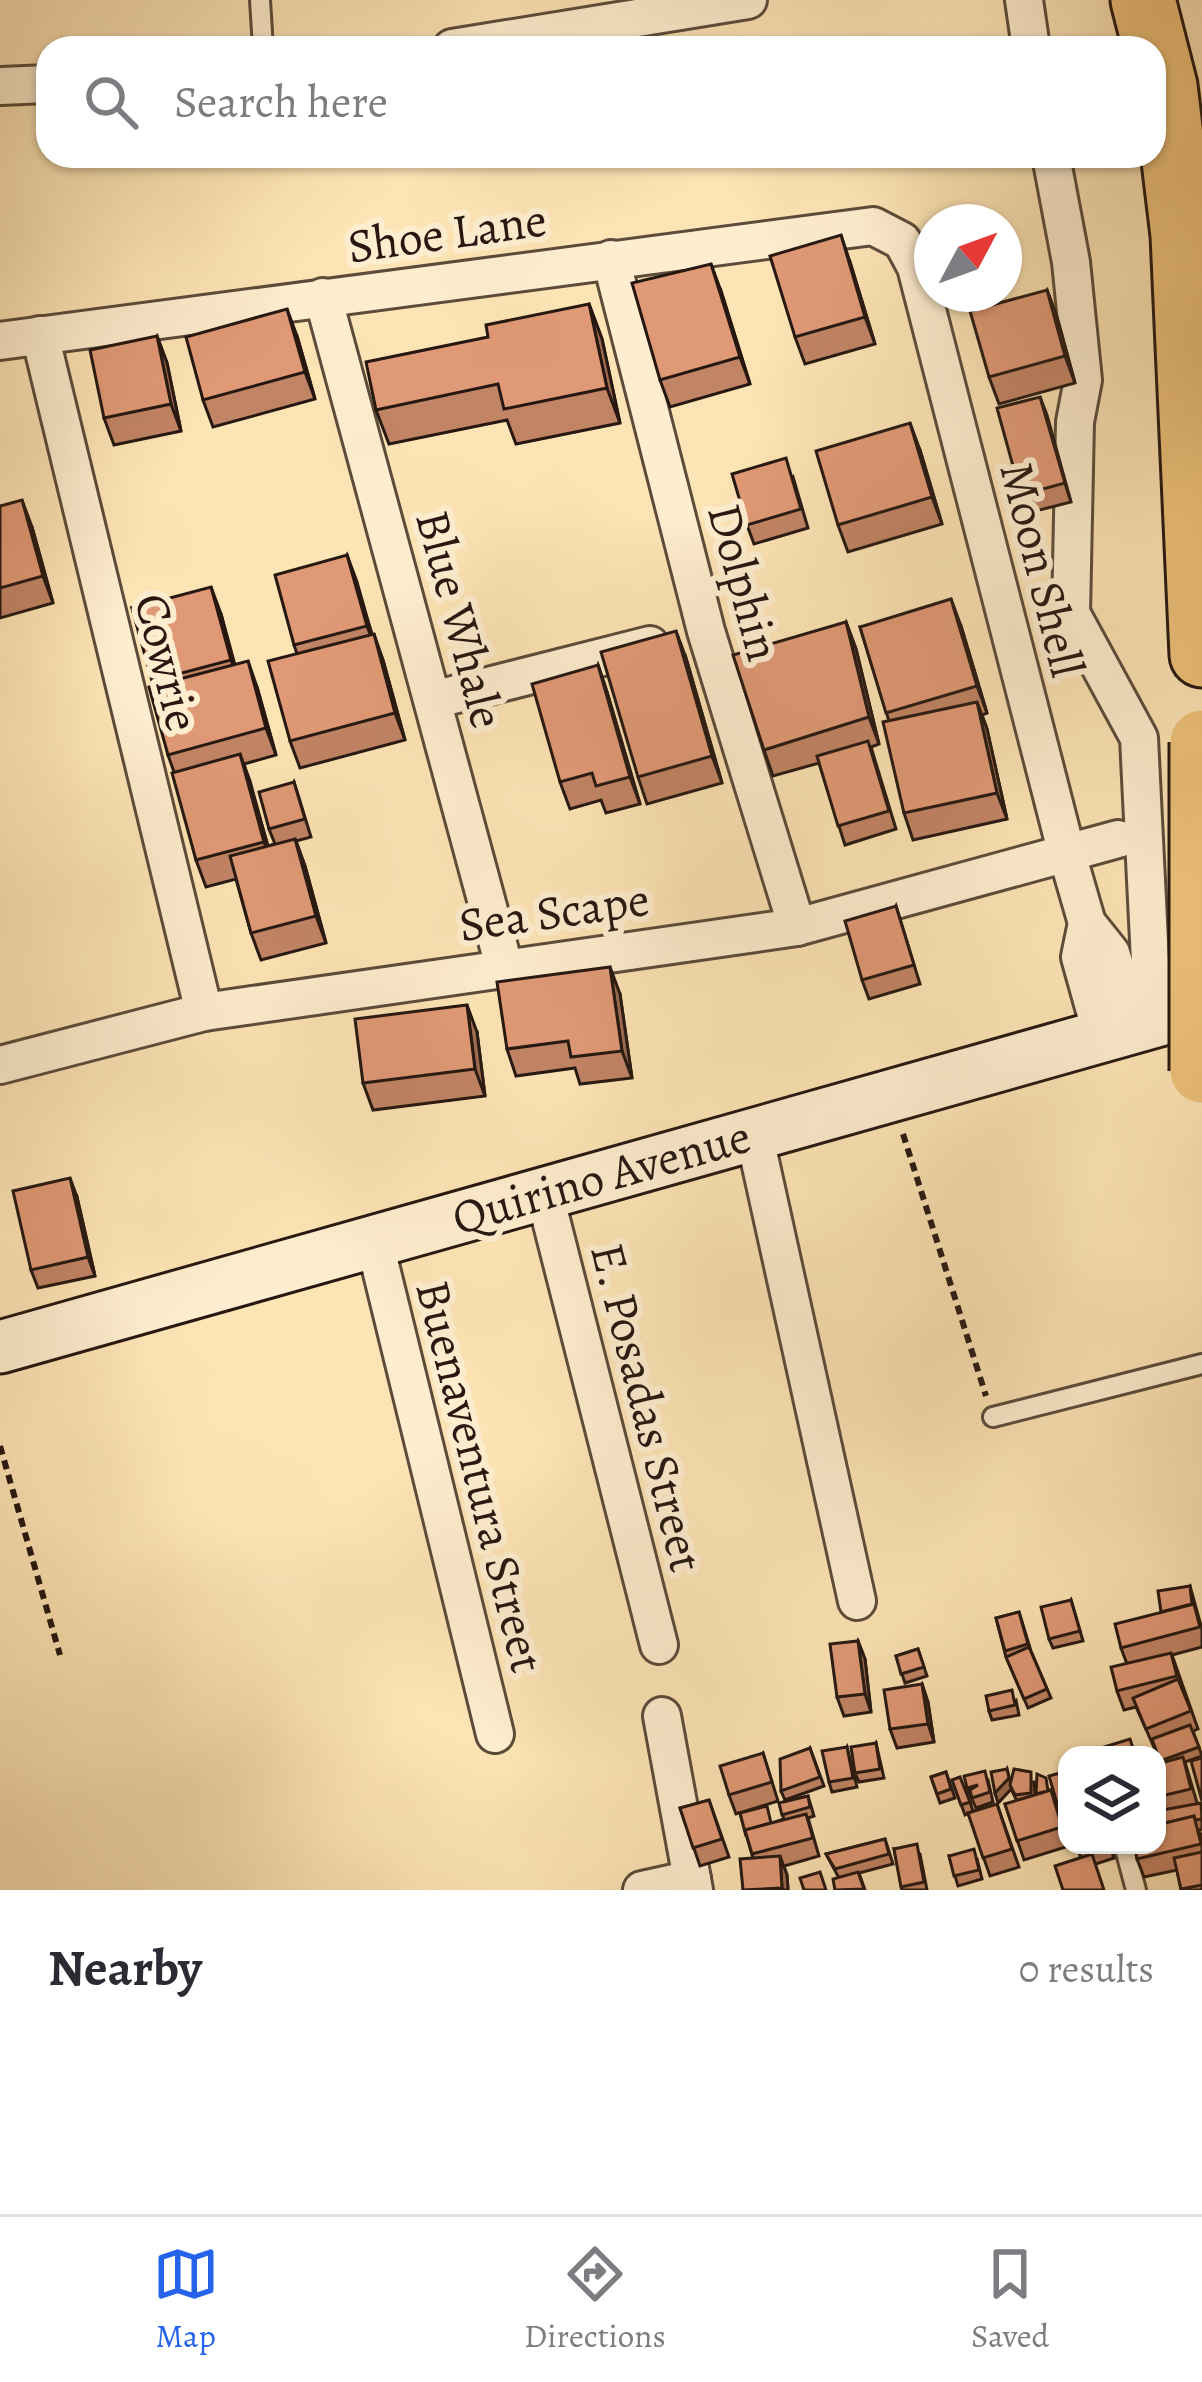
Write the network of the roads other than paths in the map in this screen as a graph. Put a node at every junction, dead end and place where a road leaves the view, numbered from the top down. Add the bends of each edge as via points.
1 (260, 0) edge
2 (748, 0) edge
3 (1024, 0) edge
4 (1144, 0) edge
5 (262, 36) edge
6 (526, 36) edge
7 (1029, 36) edge
8 (1153, 36) edge
9 (36, 84) edge
10 (0, 86) edge
11 (1166, 94) edge
12 (1053, 168) edge
13 (902, 241) joint
14 (610, 259) junction
15 (323, 297) junction
16 (40, 335) junction
17 (0, 341) edge
18 (706, 631) junction
19 (1202, 656) edge
20 (433, 700) junction
21 (1202, 742) edge
22 (1118, 839) dead end
23 (1067, 854) junction
24 (797, 927) junction
25 (505, 966) junction
26 (1202, 1008) edge
27 (204, 1012) junction
28 (1130, 1028) junction
29 (0, 1065) edge
30 (1202, 1071) edge
31 (754, 1134) junction
32 (544, 1192) junction
33 (374, 1240) junction
34 (0, 1347) edge
35 (1202, 1364) edge
36 (993, 1417) road end
37 (857, 1601) dead end
38 (659, 1645) dead end
39 (662, 1716) dead end
40 (495, 1735) dead end
41 (1126, 1854) edge
42 (693, 1884) edge
43 (642, 1890) edge
44 (1136, 1890) edge

1 - 5 lane
2 - 6 street
3 - 7 street
4 - 8 highway
9 - 10 street
11 - 19 highway via 1181,218
12 - 28 street via 1083,380 1071,613 1138,738
13 - 14 street, Shoe Lane via 873,226
13 - 23 street, Moon Shell via 916,267
14 - 15 street, Shoe Lane
14 - 18 street, Dolphin
15 - 16 street, Shoe Lane
15 - 20 street, Blue Whale
16 - 17 street, Shoe Lane
16 - 27 street, Cowrie
18 - 20 street
18 - 24 street, Dolphin
20 - 25 street, Blue Whale
21 - 30 highway, bridge
22 - 23 street, Sea Scape
23 - 24 street, Sea Scape
23 - 28 street, Moon Shell via 1088,923 1081,957
24 - 25 street, Sea Scape
25 - 27 street, Sea Scape
26 - 28 main road, Quirino Avenue
27 - 29 street, Sea Scape
28 - 31 main road, Quirino Avenue
31 - 32 main road, Quirino Avenue
31 - 37 street
32 - 33 main road, Quirino Avenue
32 - 38 street, E. Posadas Street
33 - 34 main road, Quirino Avenue
33 - 40 street, Buenaventura Street
35 - 36 lane
39 - 42 street
41 - 44 lane
42 - 43 street

